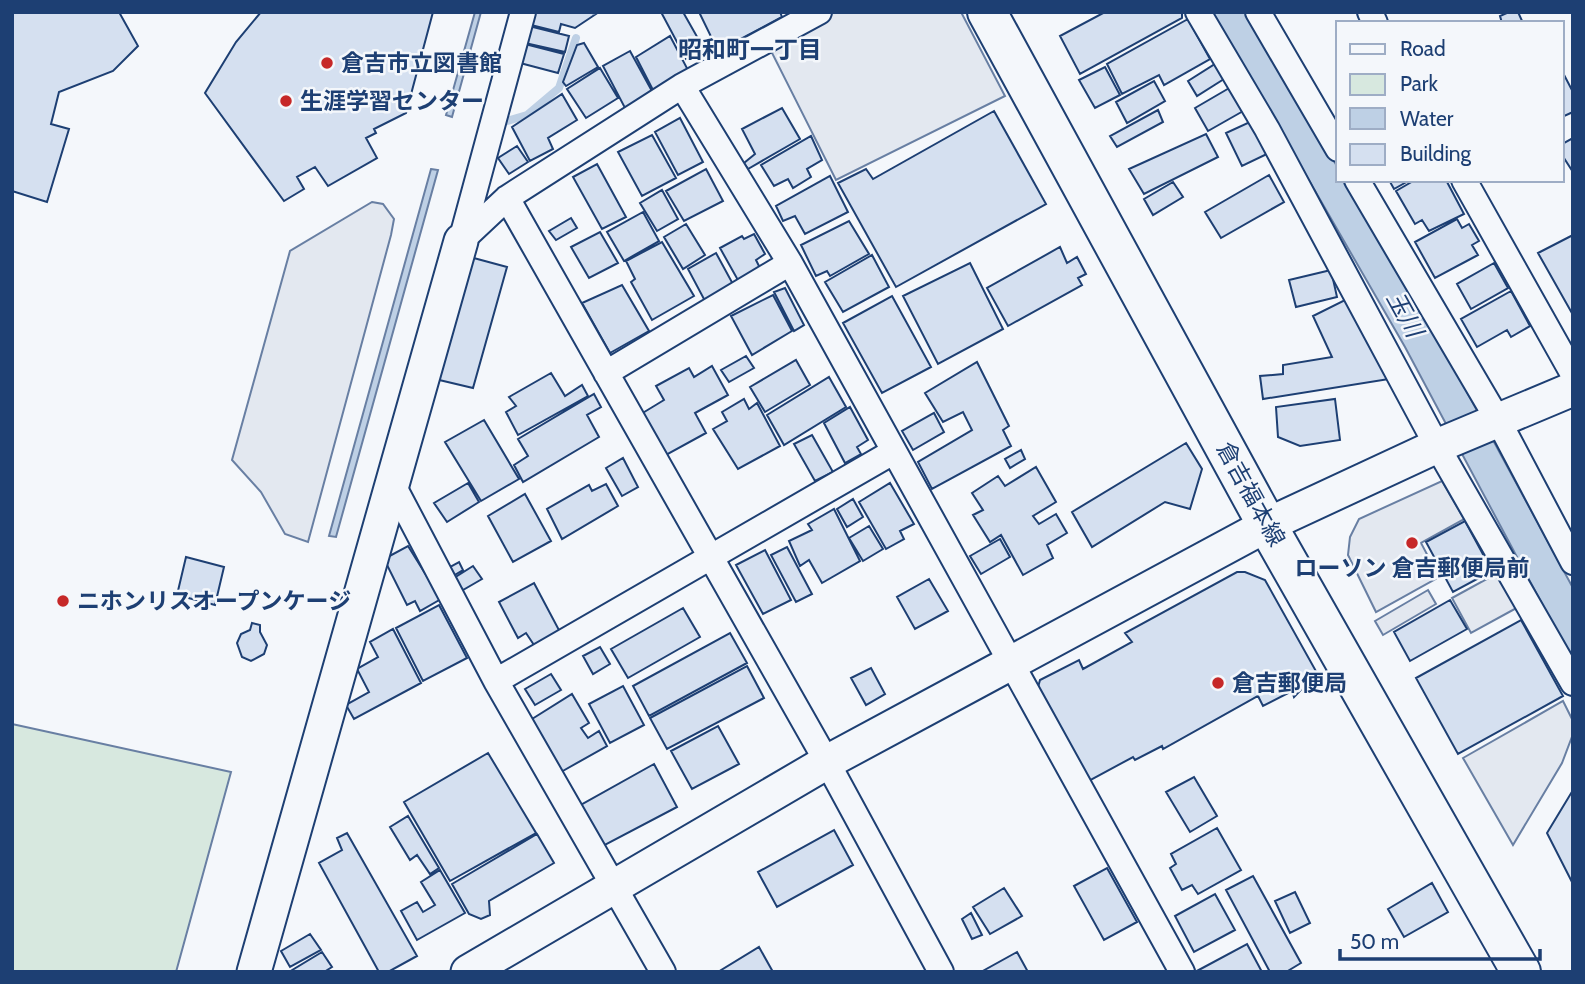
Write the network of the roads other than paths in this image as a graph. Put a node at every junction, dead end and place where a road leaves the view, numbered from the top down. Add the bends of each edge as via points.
1 (523, 12) edge
2 (819, 12) edge
3 (987, 12) edge
4 (1198, 12) edge
5 (1258, 12) edge
6 (682, 86) junction
7 (1336, 146) edge
8 (1358, 182) edge
9 (1465, 182) edge
10 (507, 198) junction
11 (461, 241) junction
12 (790, 263) junction
13 (606, 373) junction
14 (1573, 374) edge
15 (1573, 389) edge
16 (1498, 420) junction
17 (1437, 446) junction
18 (893, 452) junction
19 (392, 483) junction
20 (1267, 525) junction
21 (711, 557) junction
22 (1573, 562) edge
23 (1009, 663) junction
24 (496, 681) junction
25 (1573, 682) edge
26 (827, 762) junction
27 (614, 887) junction
28 (1520, 971) edge
29 (254, 972) edge
30 (468, 972) edge
31 (663, 972) edge
32 (941, 972) edge
33 (1182, 972) edge

1 - 11 street
2 - 6 street
3 - 20 main road, 倉吉福本線
4 - 17 street via 1267,130
5 - 7 street
6 - 10 street
6 - 12 street
8 - 16 street
9 - 14 street
10 - 11 street
10 - 13 street
11 - 19 street
12 - 13 street
12 - 18 street
13 - 21 street
15 - 16 street
16 - 17 street
16 - 22 street
17 - 20 street
17 - 25 street
18 - 21 street
18 - 23 street
19 - 24 street
19 - 29 street
20 - 23 street
20 - 28 main road, 倉吉福本線
21 - 24 street
21 - 26 street
23 - 26 street
23 - 33 street
24 - 27 street
26 - 27 street
26 - 32 street
27 - 30 street
27 - 31 street

